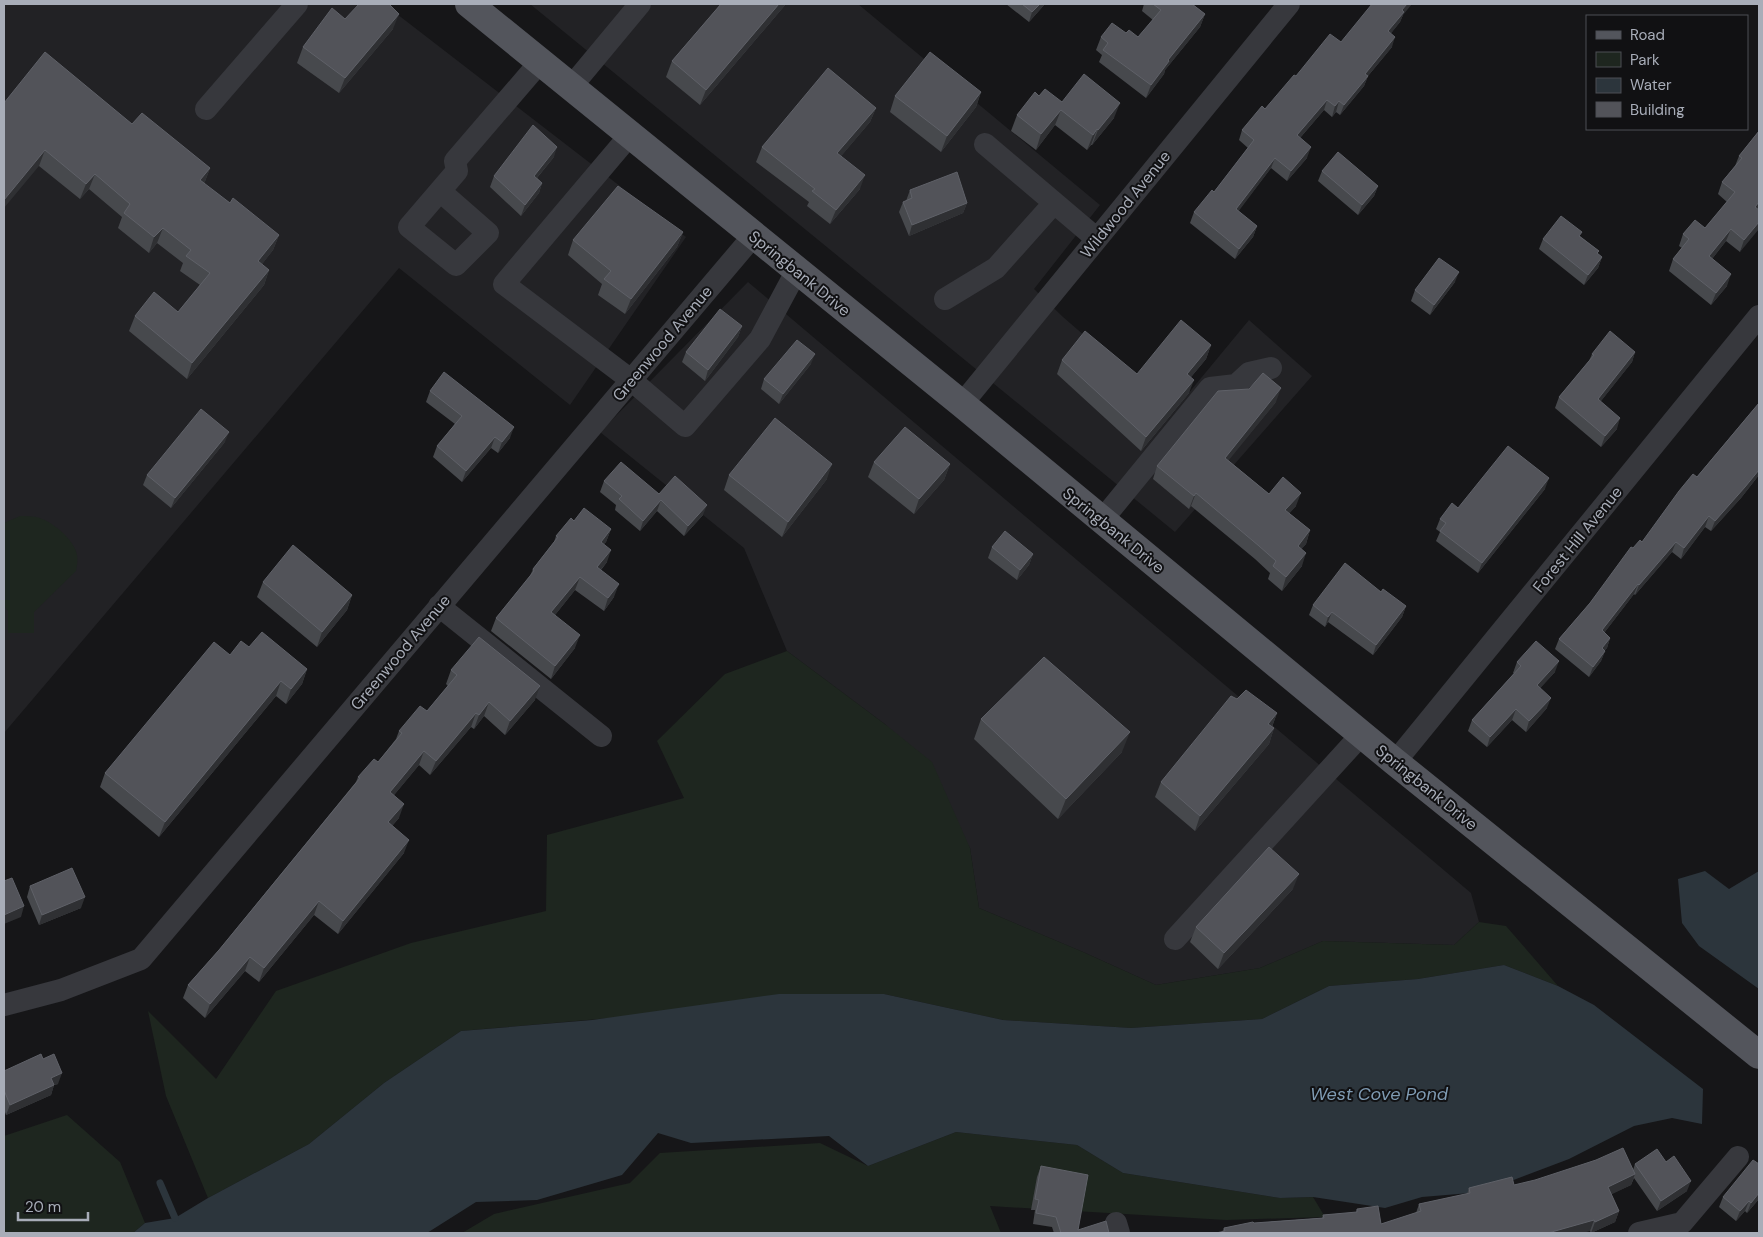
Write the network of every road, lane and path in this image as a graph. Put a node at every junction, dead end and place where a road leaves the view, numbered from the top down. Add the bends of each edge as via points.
1 (297, 4) edge
2 (469, 4) edge
3 (640, 4) edge
4 (1289, 4) edge
5 (540, 62) junction
6 (571, 86) junction
7 (206, 110) dead end
8 (630, 135) junction
9 (985, 144) dead end
10 (440, 191) dead end
11 (1054, 203) junction
12 (754, 235) junction
13 (1096, 239) junction
14 (796, 270) junction
15 (945, 299) dead end
16 (1759, 316) edge
17 (1271, 368) dead end
18 (631, 380) junction
19 (962, 404) junction
20 (1102, 520) junction
21 (439, 606) junction
22 (1362, 734) junction
23 (601, 736) dead end
24 (1395, 762) junction
25 (1175, 939) dead end
26 (4, 1005) edge
27 (1759, 1055) edge
28 (1738, 1158) dead end
29 (1686, 1228) edge
30 (1639, 1233) edge

1 - 7 street
2 - 5 main road, Springbank Drive
3 - 6 street
4 - 13 street, Wildwood Avenue
5 - 6 main road, Springbank Drive
5 - 10 street via 455,161 457,171
6 - 8 main road, Springbank Drive
8 - 12 main road, Springbank Drive
8 - 18 street via 504,284
9 - 11 street
11 - 13 street
11 - 15 street via 996,268
12 - 14 main road, Springbank Drive
12 - 18 street, Greenwood Avenue
13 - 19 street, Wildwood Avenue
14 - 18 street via 760,339 685,426
14 - 19 main road, Springbank Drive
16 - 24 street, Forest Hill Avenue
17 - 20 street via 1248,373 1236,385 1210,388
18 - 21 street, Greenwood Avenue
19 - 20 main road, Springbank Drive
20 - 22 main road, Springbank Drive
21 - 23 street
21 - 26 street, Greenwood Avenue via 141,959 61,990
22 - 24 main road, Springbank Drive
22 - 25 street
24 - 27 main road, Springbank Drive
28 - 29 street
29 - 30 street

